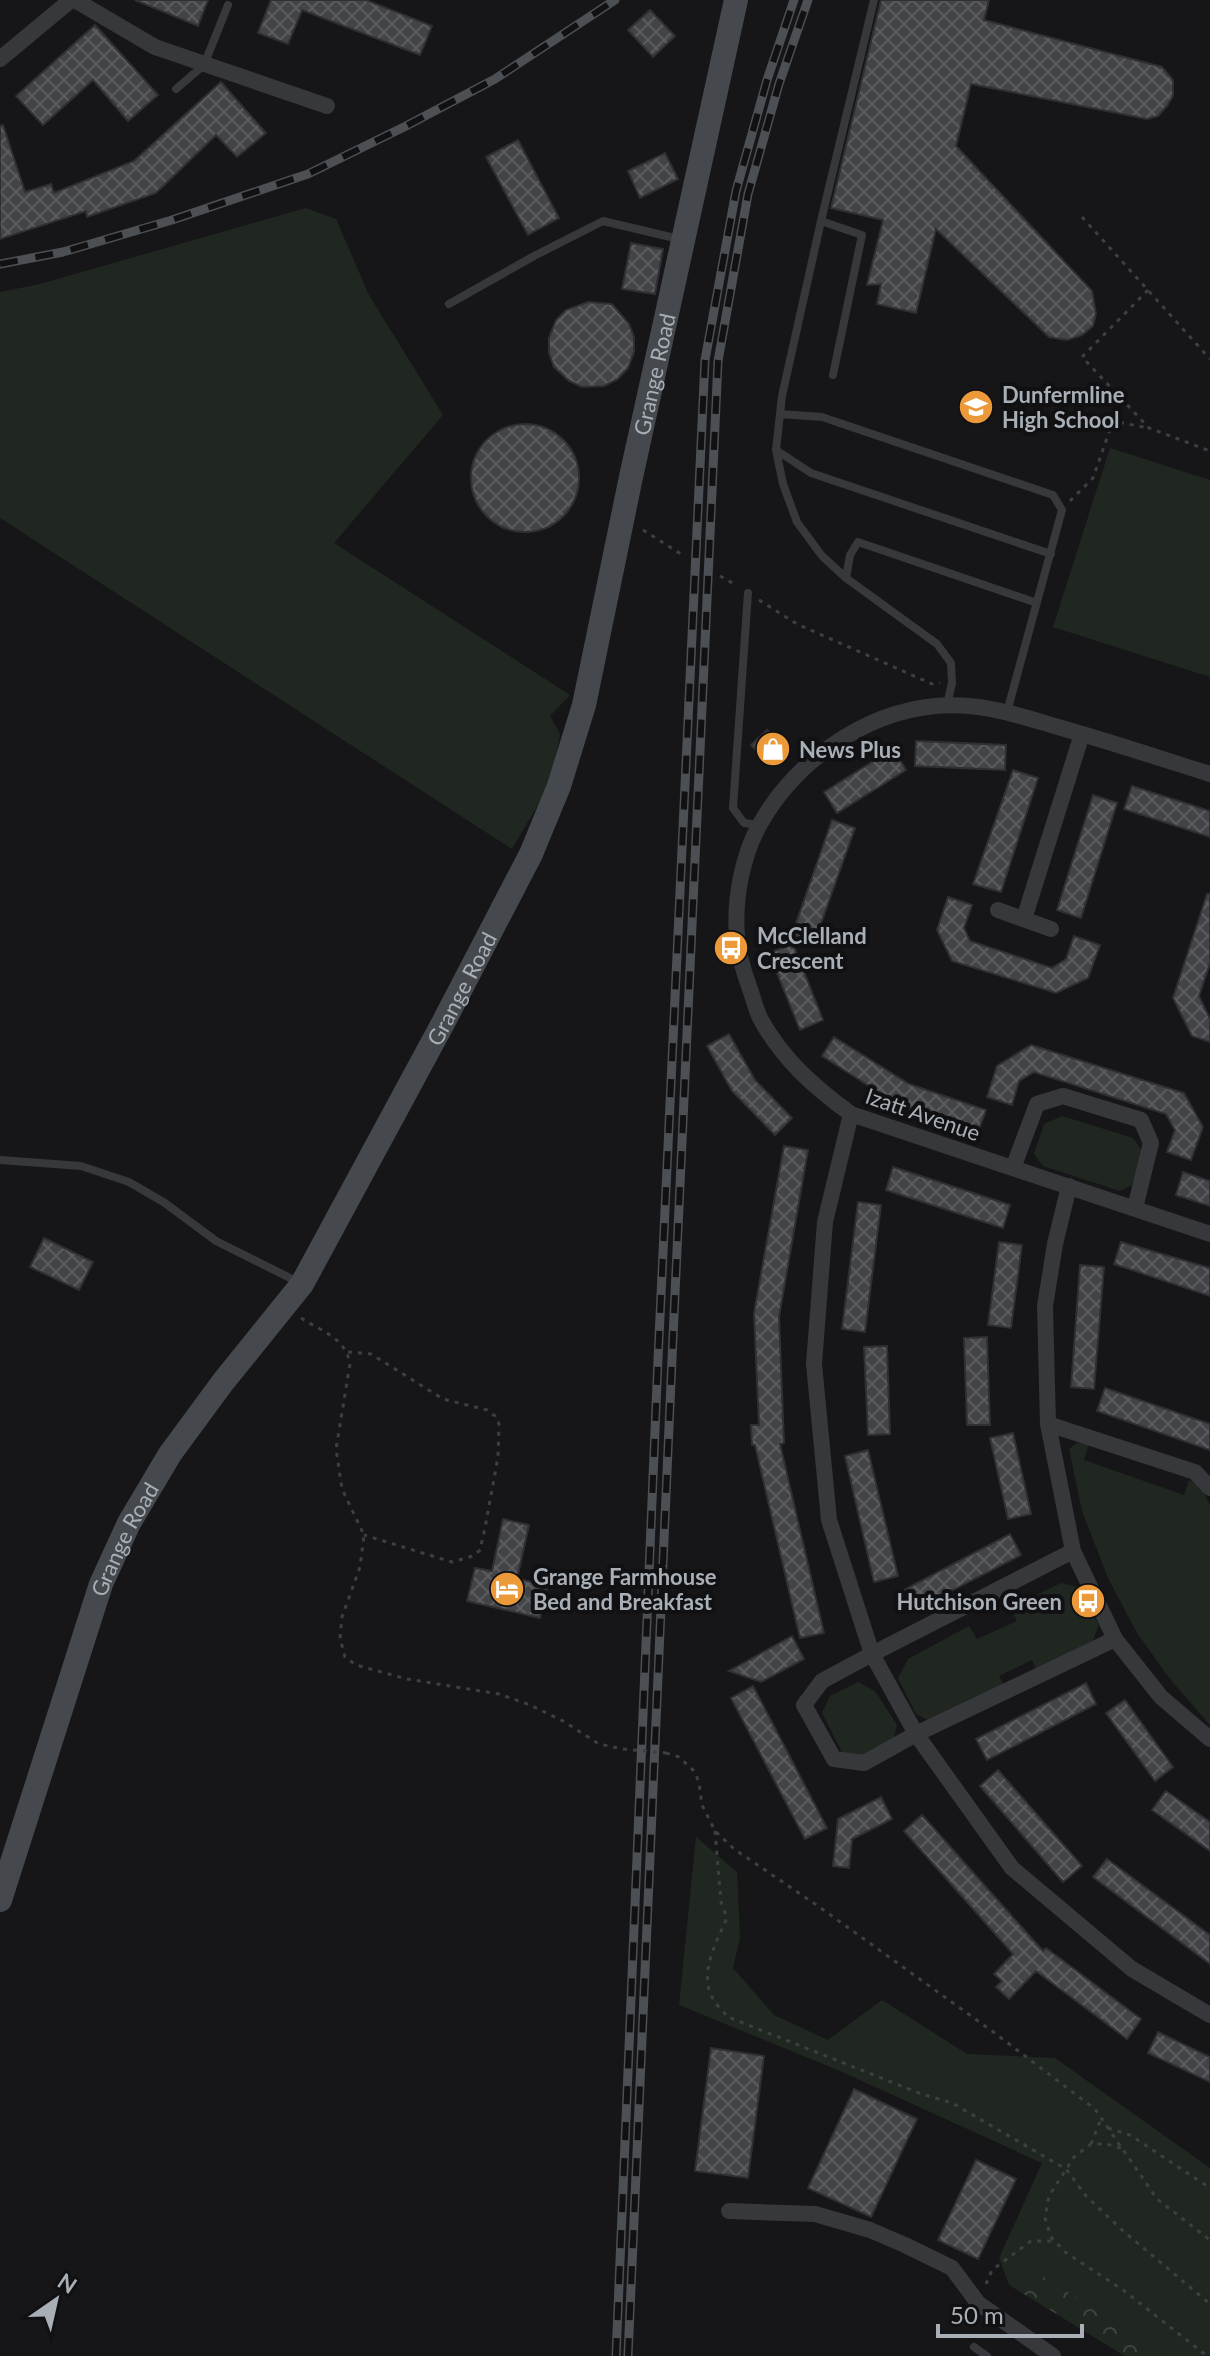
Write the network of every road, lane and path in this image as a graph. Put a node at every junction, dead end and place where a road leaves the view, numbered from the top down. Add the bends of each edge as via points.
1 (736, 0) edge
2 (874, 0) edge
3 (64, 2) edge
4 (228, 5) dead end
5 (0, 59) edge
6 (204, 65) junction
7 (176, 89) dead end
8 (327, 106) dead end
9 (1082, 217) dead end
10 (821, 221) junction
11 (684, 240) junction
12 (1148, 290) junction
13 (449, 304) dead end
14 (1210, 359) edge
15 (833, 375) dead end
16 (780, 414) junction
17 (1149, 428) junction
18 (776, 450) junction
19 (1210, 451) edge
20 (1062, 510) junction
21 (638, 525) dead end
22 (681, 554) dead end
23 (1051, 554) junction
24 (720, 576) dead end
25 (846, 578) junction
26 (748, 593) junction
27 (1037, 603) junction
28 (952, 683) junction
29 (947, 706) junction
30 (1007, 712) junction
31 (1082, 734) junction
32 (1210, 774) edge
33 (759, 825) junction
34 (998, 910) dead end
35 (1024, 919) junction
36 (1051, 929) dead end
37 (851, 1114) junction
38 (0, 1160) edge
39 (1013, 1168) junction
40 (1069, 1186) junction
41 (1135, 1208) junction
42 (1210, 1234) edge
43 (302, 1284) junction
44 (285, 1308) junction
45 (348, 1352) junction
46 (1048, 1424) junction
47 (1210, 1488) edge
48 (364, 1535) junction
49 (1073, 1551) junction
50 (1115, 1639) junction
51 (872, 1654) junction
52 (916, 1734) junction
53 (1210, 1739) edge
54 (715, 1831) junction
55 (0, 1900) edge
56 (1210, 2015) edge
57 (1101, 2119) junction
58 (1108, 2128) junction
59 (1091, 2144) junction
60 (1121, 2148) junction
61 (1066, 2169) junction
62 (1210, 2188) edge
63 (729, 2211) dead end
64 (1210, 2240) edge
65 (1055, 2242) junction
66 (978, 2303) junction
67 (1210, 2304) edge
68 (974, 2347) dead end
69 (987, 2356) edge
70 (1053, 2356) edge
71 (1207, 2356) edge

1 - 11 street, Grange Road
2 - 10 lane
3 - 5 street
3 - 6 street
4 - 6 lane
6 - 7 lane
6 - 8 street
9 - 12 path
10 - 15 lane via 862,235
10 - 16 lane
11 - 13 lane via 603,221
11 - 43 street, Grange Road via 584,705 559,786 524,868
12 - 14 path
12 - 17 path via 1082,357
16 - 18 lane
16 - 20 lane via 822,417 1053,495
17 - 19 path
17 - 20 path via 1113,421 1093,478
18 - 23 lane via 811,473
18 - 25 lane via 797,522
20 - 23 lane
21 - 22 path
23 - 27 lane
24 - 26 path
25 - 27 lane via 858,542
25 - 28 lane via 937,644 951,663
26 - 28 path via 797,624 932,684
26 - 33 lane via 733,808 744,823
27 - 30 lane
28 - 29 lane
29 - 30 street, Izatt Avenue
29 - 33 street, Izatt Avenue via 896,713 822,751
30 - 31 street, Izatt Avenue
31 - 32 street, Izatt Avenue
31 - 35 street
33 - 37 street, Izatt Avenue via 738,898 737,937 746,977 759,1016 786,1055 815,1088
34 - 35 street
35 - 36 street
37 - 39 street, Izatt Avenue
37 - 51 street via 825,1222 814,1364 829,1520
38 - 43 lane via 81,1166 129,1182 216,1241
39 - 40 street, Izatt Avenue
39 - 41 street via 1037,1104 1063,1096 1141,1120 1151,1143
40 - 41 street, Izatt Avenue
40 - 46 street via 1045,1306
41 - 42 street, Izatt Avenue
43 - 44 street, Grange Road
44 - 45 path
44 - 55 street, Grange Road via 179,1442 129,1523 101,1584
45 - 48 path via 336,1449 342,1489
45 - 48 path via 371,1354 443,1399 487,1410 499,1424 485,1528 480,1550 473,1556 452,1562
46 - 47 street via 1195,1472
46 - 49 street
48 - 54 path, bridge via 360,1567 342,1617 345,1657 407,1679 499,1694 563,1721 599,1744 679,1757 695,1772
49 - 50 street
49 - 51 street
50 - 52 street
50 - 53 street via 1161,1697
51 - 52 street
51 - 52 street via 822,1681 804,1705 834,1759 864,1763
52 - 56 street via 1012,1868 1132,1969
54 - 57 path via 992,2031 1095,2109
54 - 61 path via 727,1918 706,1979 728,2017 952,2103
57 - 58 path
57 - 59 path
58 - 60 path
58 - 62 path via 1130,2135
59 - 60 path
59 - 61 path
60 - 64 path via 1157,2199
61 - 65 path via 1049,2196 1045,2218
61 - 67 path via 1122,2230
63 - 66 street via 815,2214 870,2230 952,2268
65 - 66 path via 1031,2241 992,2270
65 - 71 path
66 - 70 street
68 - 69 lane

